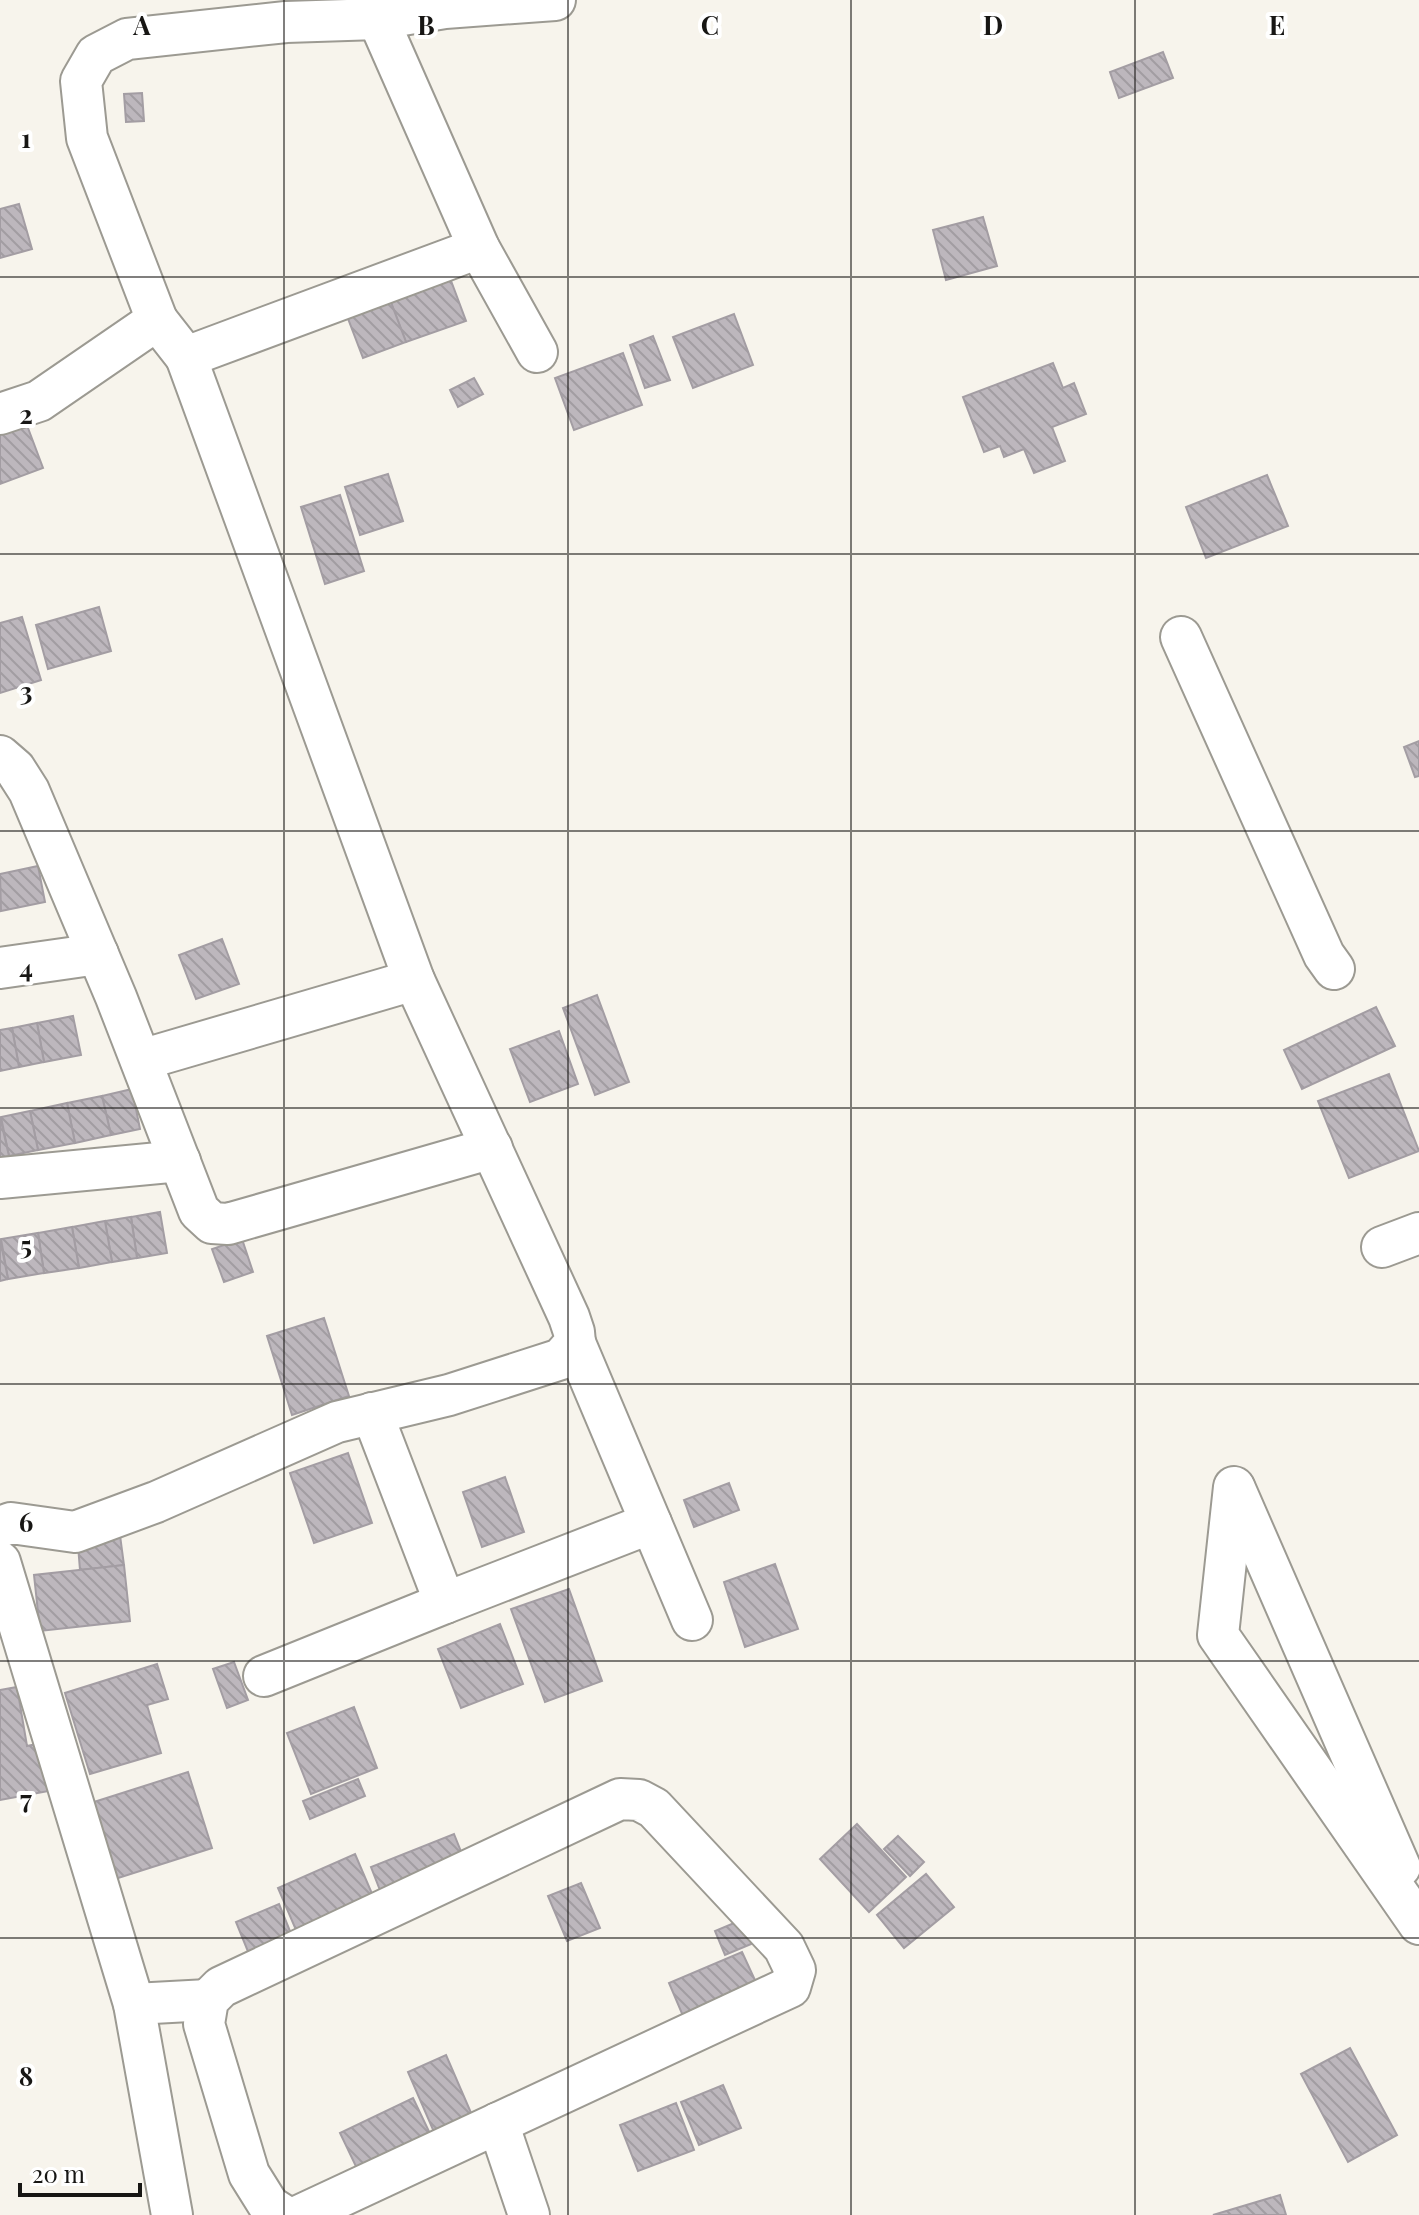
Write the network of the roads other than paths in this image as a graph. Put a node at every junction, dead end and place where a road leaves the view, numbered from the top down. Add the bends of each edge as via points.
1 (555, 0) edge
2 (378, 19) junction
3 (479, 248) junction
4 (157, 320) junction
5 (537, 352) dead end
6 (186, 357) junction
7 (0, 414) edge
8 (1181, 637) dead end
9 (0, 756) edge
10 (98, 954) junction
11 (0, 968) edge
12 (1334, 969) dead end
13 (414, 980) junction
14 (141, 1060) junction
15 (492, 1148) junction
16 (180, 1161) junction
17 (0, 1178) edge
18 (1419, 1233) edge
19 (1382, 1247) dead end
20 (575, 1343) junction
21 (372, 1413) junction
22 (651, 1523) junction
23 (0, 1527) edge
24 (0, 1562) edge
25 (445, 1603) junction
26 (692, 1620) dead end
27 (16, 1662) edge
28 (264, 1676) dead end
29 (1419, 1911) edge
30 (1419, 1924) edge
31 (208, 2000) junction
32 (134, 2004) junction
33 (498, 2123) junction
34 (172, 2215) edge
35 (283, 2215) edge
36 (301, 2215) edge
37 (529, 2215) edge

1 - 2 street
2 - 3 street
2 - 4 street via 286,22 127,39 96,55 81,81 87,138
3 - 5 street
3 - 6 street
4 - 6 street
4 - 7 street via 39,401
6 - 13 street
8 - 12 street
9 - 10 street via 29,791
10 - 11 street
10 - 14 street
13 - 14 street
13 - 15 street
14 - 16 street
15 - 16 street via 228,1224 212,1223 199,1211
15 - 20 street via 569,1317
16 - 17 street
18 - 19 street
20 - 21 street via 561,1359
20 - 22 street
21 - 23 street via 337,1422 75,1532 11,1523
21 - 25 street
22 - 25 street
22 - 26 street
24 - 27 street
25 - 28 street
27 - 32 street
29 - 30 street via 1234,1487 1218,1635
31 - 32 street
31 - 33 street via 221,1987 620,1799 639,1800 654,1808 784,1947 795,1970 790,1987
31 - 35 street via 204,2024 249,2174 269,2206
32 - 34 street
33 - 36 street
33 - 37 street

